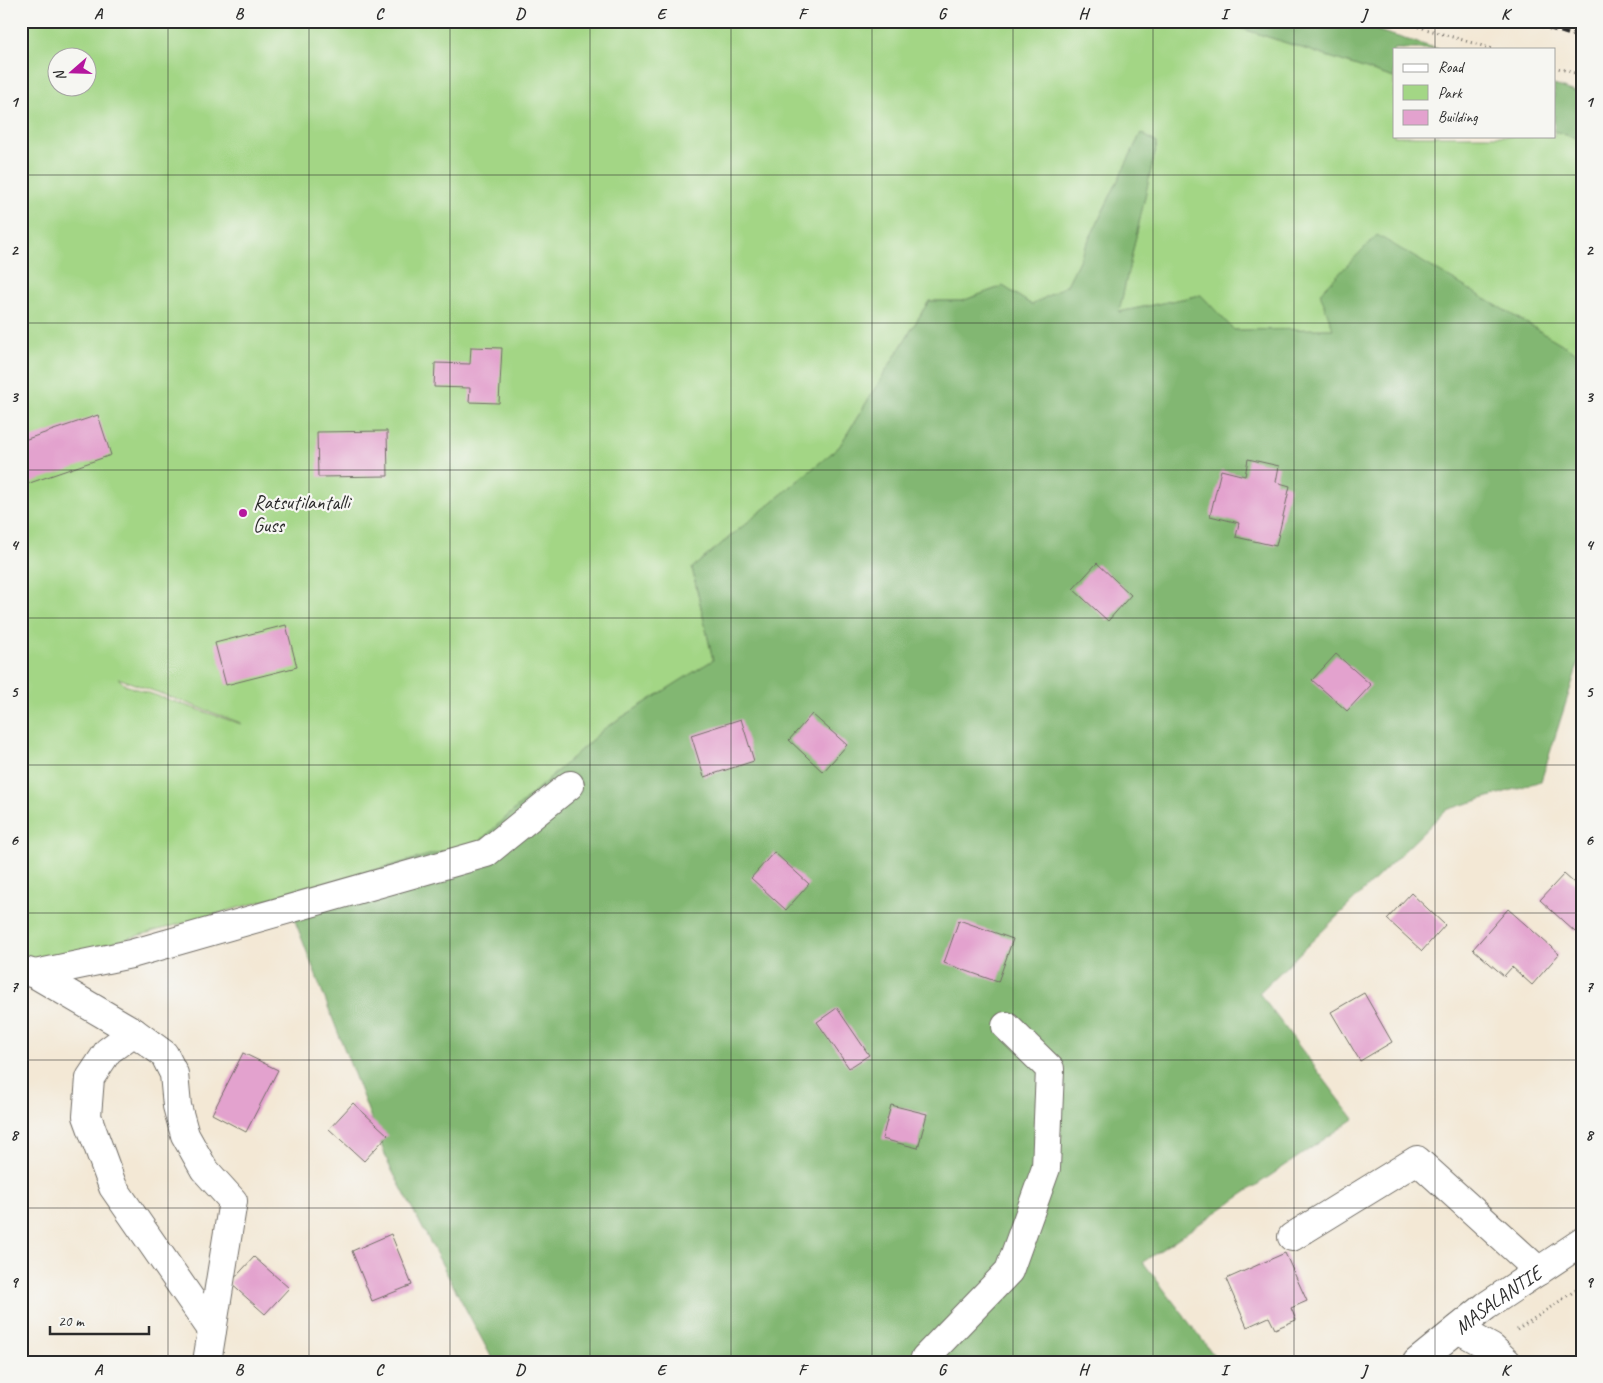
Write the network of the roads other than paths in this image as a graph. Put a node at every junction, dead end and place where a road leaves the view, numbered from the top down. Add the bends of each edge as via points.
1 (570, 785) dead end
2 (28, 972) edge
3 (1006, 1026) dead end
4 (134, 1032) junction
5 (1292, 1237) dead end
6 (1582, 1242) edge
7 (1539, 1271) junction
8 (1458, 1329) junction
9 (212, 1330) junction
10 (1500, 1355) edge
11 (206, 1362) edge
12 (924, 1362) edge
13 (1417, 1362) edge

1 - 2 street via 486,853 130,954
2 - 4 street
3 - 12 street via 1050,1069 1046,1168 1009,1271
4 - 9 street via 164,1054 174,1074 177,1106 185,1135 204,1169 232,1201
4 - 9 street via 108,1051 90,1078 87,1116 113,1187
5 - 7 street via 1417,1160
6 - 7 street, MASALANTIE
7 - 8 street, MASALANTIE
8 - 10 street
8 - 13 street, MASALANTIE
9 - 11 street

